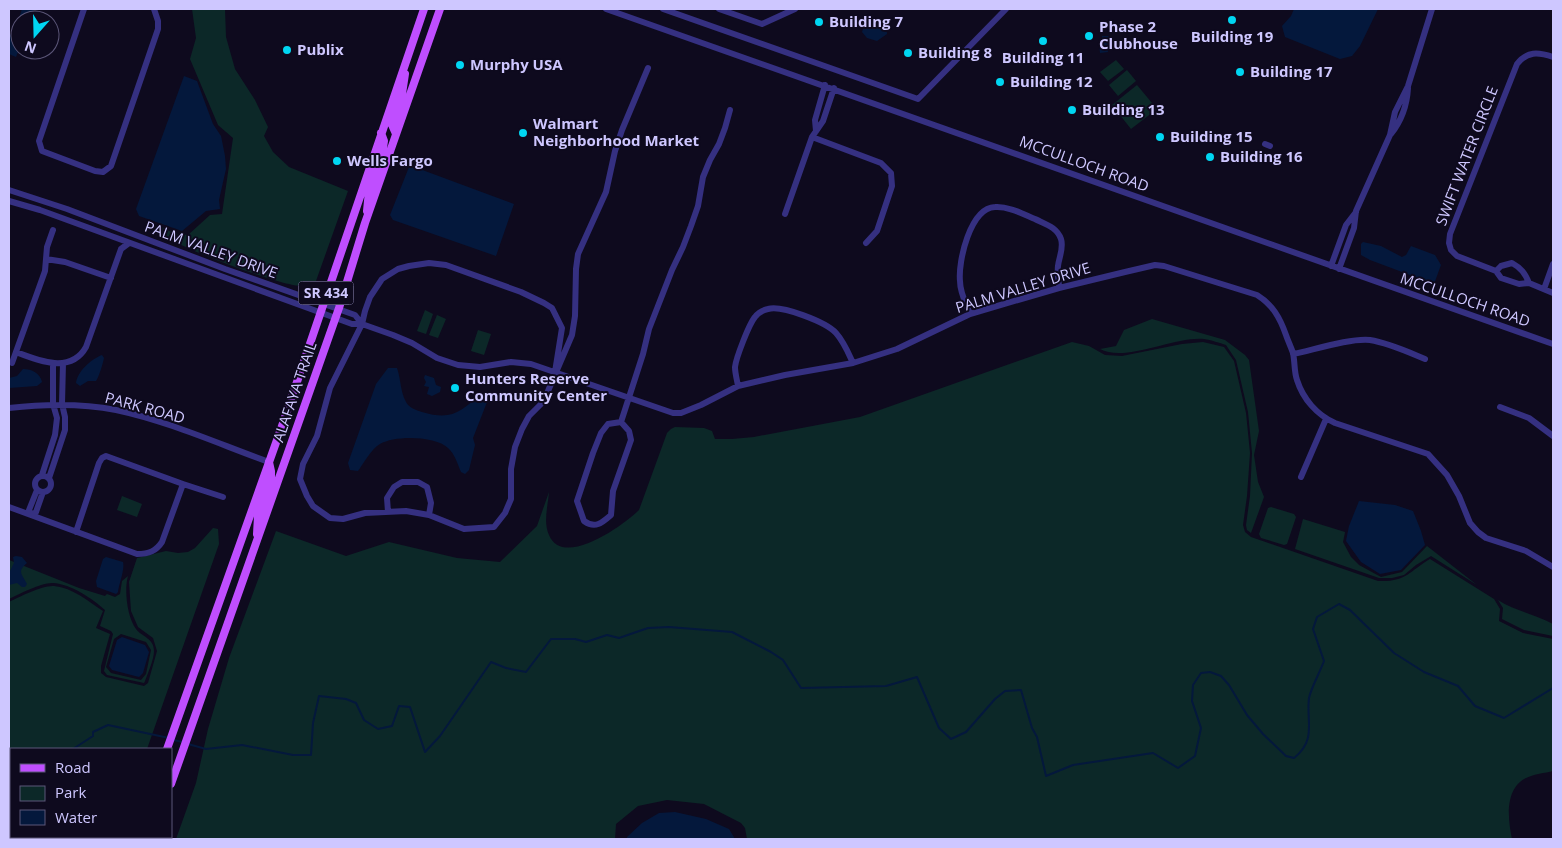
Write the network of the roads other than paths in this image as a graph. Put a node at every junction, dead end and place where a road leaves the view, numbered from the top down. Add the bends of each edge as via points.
1 (84, 9) edge
2 (154, 9) edge
3 (424, 9) edge
4 (440, 9) edge
5 (606, 9) edge
6 (663, 9) edge
7 (719, 9) edge
8 (795, 9) edge
9 (1006, 9) edge
10 (1432, 9) edge
11 (1553, 58) edge
12 (406, 60) junction
13 (648, 68) dead end
14 (825, 85) junction
15 (834, 88) junction
16 (818, 109) junction
17 (730, 110) dead end
18 (826, 111) junction
19 (381, 133) junction
20 (396, 134) junction
21 (814, 134) junction
22 (9, 190) edge
23 (9, 201) edge
24 (48, 203) junction
25 (1356, 211) junction
26 (44, 212) junction
27 (784, 214) dead end
28 (366, 223) junction
29 (53, 230) dead end
30 (129, 243) junction
31 (866, 243) dead end
32 (46, 259) junction
33 (1553, 264) edge
34 (1330, 266) junction
35 (1339, 269) junction
36 (1496, 270) junction
37 (111, 278) junction
38 (1528, 284) junction
39 (1059, 288) junction
40 (1544, 289) junction
41 (1553, 293) edge
42 (322, 304) junction
43 (339, 308) junction
44 (319, 313) junction
45 (970, 314) junction
46 (335, 318) junction
47 (362, 324) junction
48 (1553, 344) edge
49 (16, 352) junction
50 (1293, 354) junction
51 (1426, 359) dead end
52 (12, 363) dead end
53 (53, 363) junction
54 (62, 363) junction
55 (853, 363) junction
56 (555, 372) junction
57 (53, 385) junction
58 (62, 385) junction
59 (738, 386) junction
60 (628, 398) junction
61 (53, 404) junction
62 (62, 404) junction
63 (1500, 407) dead end
64 (9, 408) edge
65 (1326, 419) junction
66 (621, 422) junction
67 (1553, 436) edge
68 (269, 462) junction
69 (45, 476) junction
70 (1301, 477) dead end
71 (183, 484) junction
72 (40, 491) junction
73 (223, 497) dead end
74 (9, 507) edge
75 (388, 512) junction
76 (31, 515) junction
77 (429, 515) junction
78 (76, 532) junction
79 (256, 544) junction
80 (1553, 567) edge
81 (207, 636) junction
82 (216, 657) junction
83 (167, 748) edge
84 (172, 781) edge

1 - 2 street via 39,140 42,151 103,172 111,166 158,29
3 - 12 main road, ALAFAYA TRAIL / SR 434
4 - 20 main road, ALAFAYA TRAIL / SR 434
5 - 14 street, MCCULLOCH ROAD
6 - 9 street via 918,99
7 - 8 street via 762,24
10 - 25 street via 1408,86 1403,115 1390,135
11 - 36 street, SWIFT WATER CIRCLE via 1535,54 1524,56 1517,64 1450,234 1451,250 1457,256
12 - 19 main road, ALAFAYA TRAIL / SR 434
12 - 20 main road via 402,94 392,125
13 - 56 street via 620,137 606,192 578,254 572,335
14 - 15 street, MCCULLOCH ROAD
14 - 16 street
15 - 18 street
15 - 34 street, MCCULLOCH ROAD
16 - 18 street
16 - 21 street
17 - 60 street via 719,144 703,177 692,226 649,329
18 - 21 street
19 - 28 main road via 383,148 369,191
19 - 42 main road, ALAFAYA TRAIL / SR 434
20 - 28 main road, ALAFAYA TRAIL / SR 434
21 - 27 street
21 - 31 street via 881,163 891,173 892,186 877,231
22 - 24 street, PALM VALLEY DRIVE
23 - 26 street, PALM VALLEY DRIVE
24 - 26 street
24 - 42 street, PALM VALLEY DRIVE
25 - 34 street via 1346,225
25 - 35 street via 1354,228
26 - 30 street, PALM VALLEY DRIVE
28 - 43 main road, ALAFAYA TRAIL / SR 434
29 - 32 street
30 - 37 street via 121,249
30 - 44 street, PALM VALLEY DRIVE
32 - 37 street
32 - 49 street via 45,271
33 - 40 street
34 - 35 street, MCCULLOCH ROAD
35 - 48 street, MCCULLOCH ROAD
36 - 38 street, SWIFT WATER CIRCLE via 1501,278
36 - 38 street, SWIFT WATER CIRCLE via 1512,263 1520,267
37 - 54 street via 86,347 76,360
38 - 40 street, SWIFT WATER CIRCLE
39 - 45 street, PALM VALLEY DRIVE
39 - 45 street via 1057,267 1062,241 1058,232 1015,211 989,208 975,220 960,264 961,290
39 - 50 street, PALM VALLEY DRIVE via 1155,265 1176,269 1262,298 1280,318
40 - 41 street, SWIFT WATER CIRCLE
42 - 43 street, PALM VALLEY DRIVE
42 - 44 main road, ALAFAYA TRAIL / SR 434
43 - 46 main road, ALAFAYA TRAIL / SR 434
43 - 47 street, PALM VALLEY DRIVE via 355,315
44 - 46 street, PALM VALLEY DRIVE
44 - 68 main road, ALAFAYA TRAIL / SR 434
45 - 55 street, PALM VALLEY DRIVE via 897,349
46 - 47 street, PALM VALLEY DRIVE
46 - 79 main road, ALAFAYA TRAIL / SR 434
47 - 56 street, PALM VALLEY DRIVE via 412,343 458,366 521,362
47 - 56 street via 370,297 382,279 409,266 446,265 521,292 552,308 562,328
47 - 75 street via 330,388 317,436 303,464 300,479 313,506 330,518
49 - 52 street
49 - 53 street
50 - 51 street via 1364,340 1388,344
50 - 65 street, PALM VALLEY DRIVE via 1297,381 1304,397
53 - 54 street
53 - 57 street
54 - 58 street
55 - 59 street, PALM VALLEY DRIVE
55 - 59 street via 835,332 826,325 795,313 769,308 751,322 739,352 736,367
56 - 60 street, PALM VALLEY DRIVE
56 - 77 street via 542,403 522,429 511,469 511,498 506,513 494,527 464,528
57 - 58 street
57 - 61 street
58 - 62 street
59 - 60 street, PALM VALLEY DRIVE via 681,413 664,411
60 - 66 street
61 - 62 street, PARK ROAD
61 - 64 street, PARK ROAD
61 - 69 street via 57,418 56,435
62 - 68 street, PARK ROAD via 134,414
62 - 69 street via 65,430
63 - 67 street via 1529,418
65 - 70 street
65 - 80 street, PALM VALLEY DRIVE via 1428,454 1447,475 1460,496 1470,523 1478,532 1486,538 1526,551
66 - 66 street via 608,424 601,433 582,484 578,501 588,524 602,523 611,515 613,491 631,440 629,431
68 - 79 main road via 271,478 258,516
68 - 81 main road, ALAFAYA TRAIL / SR 434
69 - 72 street via 37,477 34,482
69 - 72 street via 51,483 50,488
71 - 73 street
71 - 78 street via 162,542 152,552 137,554
71 - 78 street via 106,456 99,463
72 - 76 street via 29,510
74 - 76 street
75 - 77 street
75 - 77 street via 387,498 394,487 402,482 418,482 427,487 431,503
76 - 78 street
79 - 82 main road, ALAFAYA TRAIL / SR 434
81 - 82 main road
81 - 83 main road, ALAFAYA TRAIL / SR 434
82 - 84 main road, ALAFAYA TRAIL / SR 434

